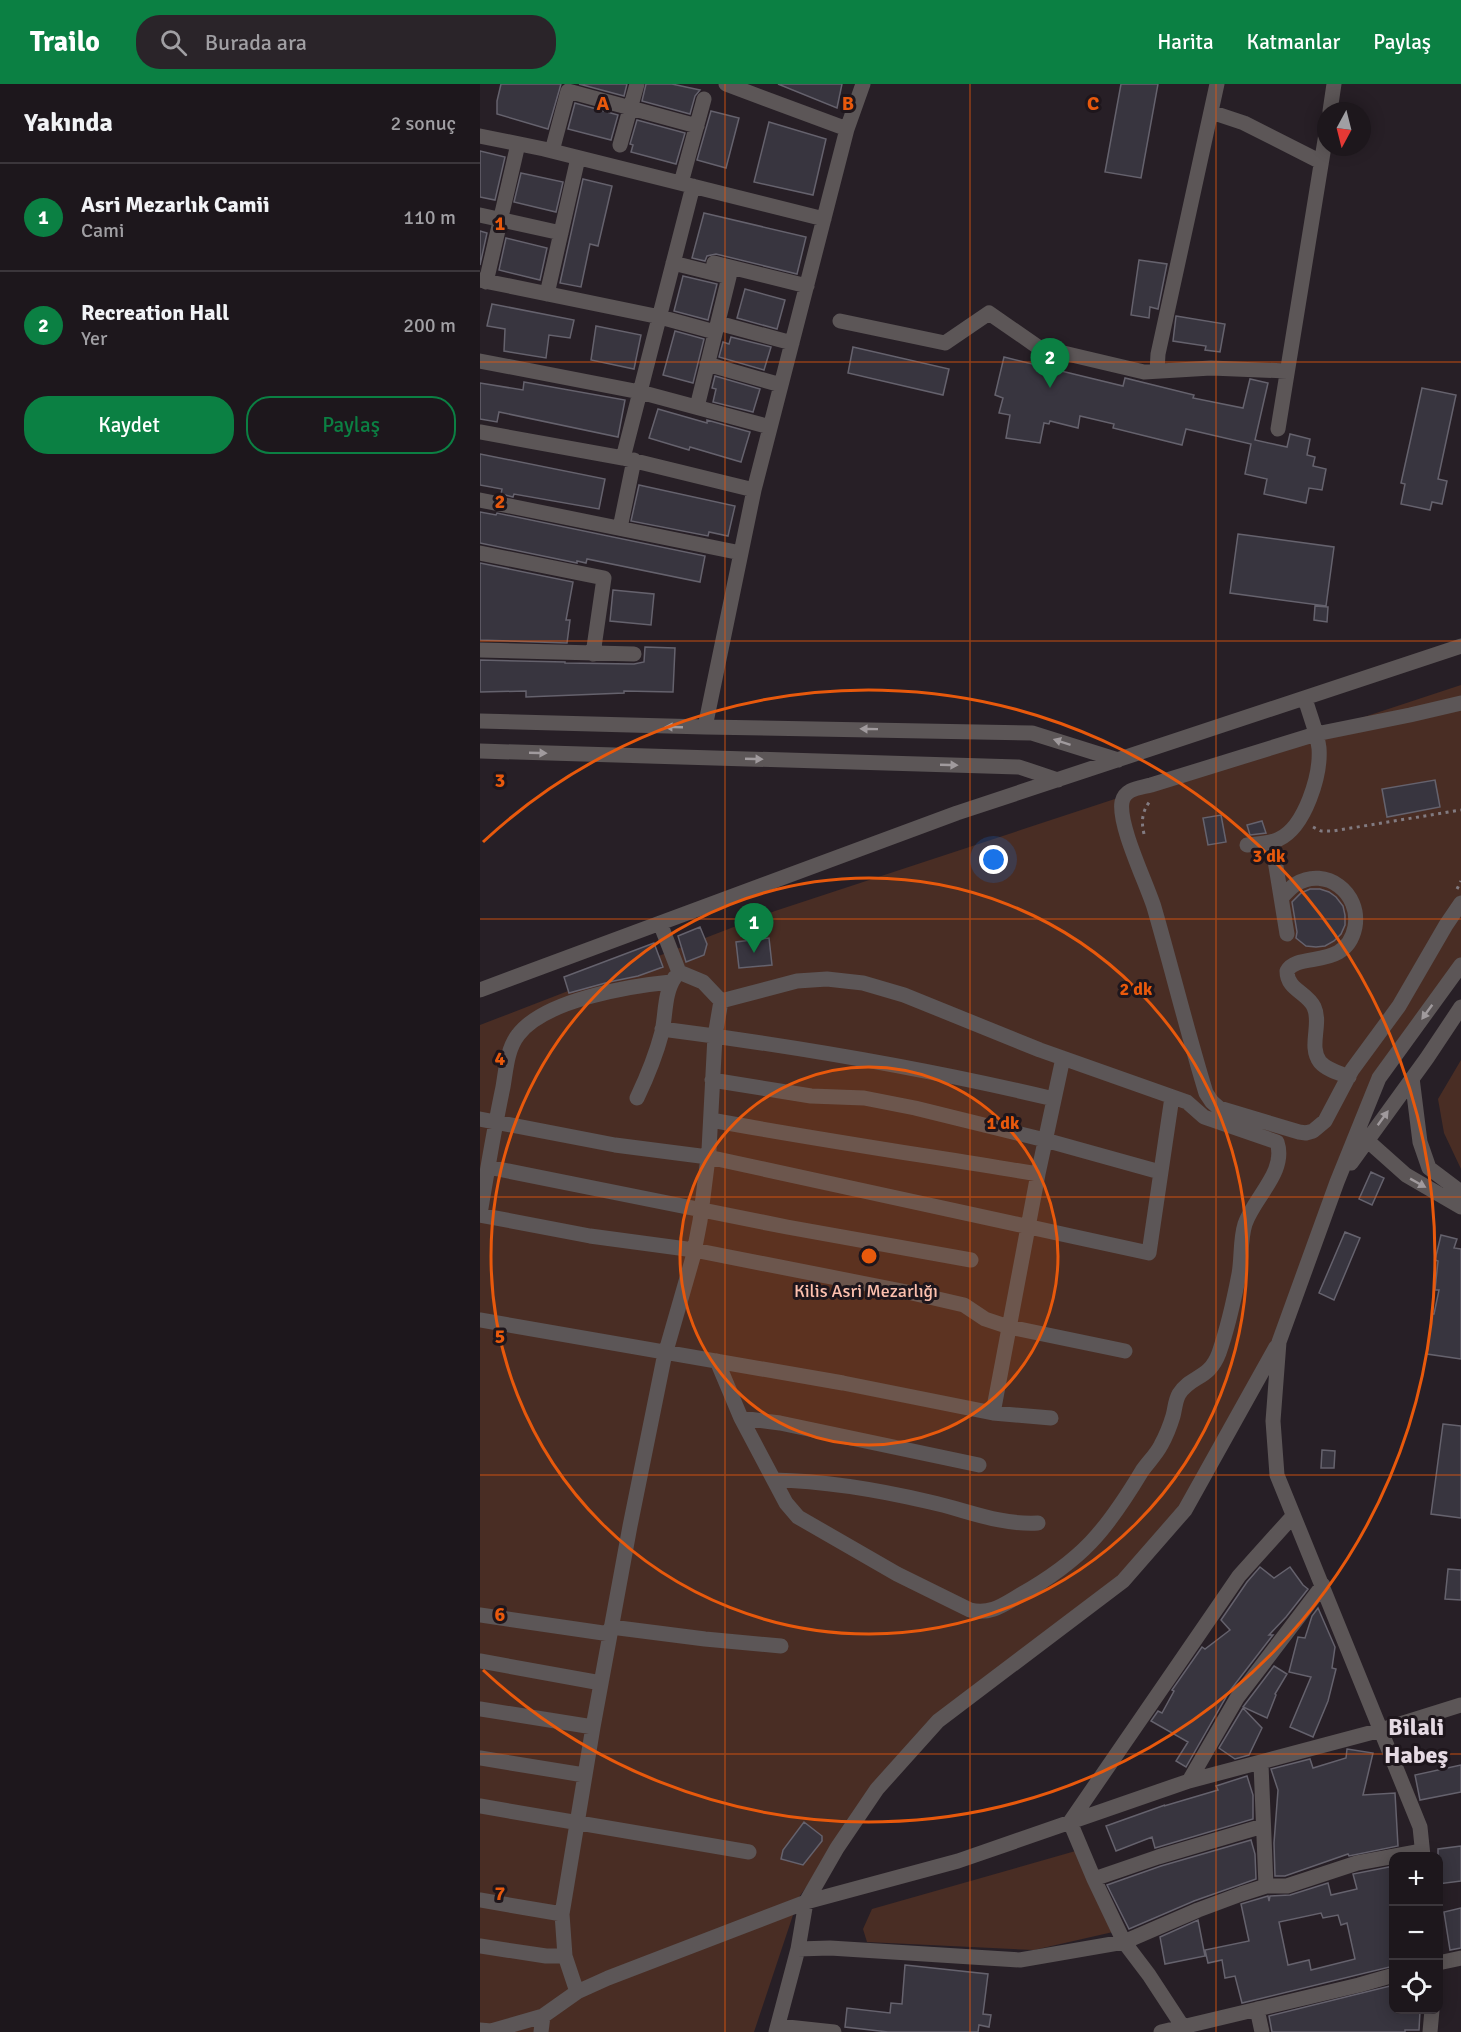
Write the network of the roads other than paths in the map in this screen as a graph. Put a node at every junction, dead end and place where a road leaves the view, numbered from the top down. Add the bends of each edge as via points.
1 (637, 84) edge
2 (726, 84) edge
3 (864, 84) edge
4 (1217, 84) edge
5 (1334, 84) edge
6 (704, 99) dead end
7 (1331, 102) edge
8 (630, 108) junction
9 (1211, 112) junction
10 (697, 126) junction
11 (847, 129) junction
12 (480, 136) edge
13 (518, 144) junction
14 (620, 145) dead end
15 (552, 151) junction
16 (1322, 156) edge
17 (578, 158) junction
18 (1321, 162) junction
19 (687, 184) junction
20 (480, 215) edge
21 (824, 219) junction
22 (501, 220) junction
23 (561, 233) junction
24 (675, 258) junction
25 (483, 281) edge
26 (807, 286) junction
27 (547, 294) junction
28 (660, 317) junction
29 (840, 321) dead end
30 (717, 327) junction
31 (792, 343) junction
32 (480, 361) edge
33 (708, 364) junction
34 (1157, 371) junction
35 (1287, 371) junction
36 (781, 385) junction
37 (640, 392) junction
38 (697, 408) junction
39 (770, 427) junction
40 (1278, 429) dead end
41 (480, 432) edge
42 (629, 459) junction
43 (754, 490) junction
44 (480, 500) edge
45 (620, 528) junction
46 (480, 553) edge
47 (741, 553) junction
48 (1461, 646) edge
49 (480, 650) edge
50 (592, 654) junction
51 (634, 654) dead end
52 (1305, 698) junction
53 (1461, 703) edge
54 (480, 721) edge
55 (705, 728) junction
56 (1316, 734) junction
57 (480, 751) edge
58 (1118, 760) junction
59 (1058, 780) junction
60 (1272, 842) junction
61 (1247, 845) dead end
62 (1459, 896) edge
63 (1282, 897) junction
64 (660, 923) junction
65 (1287, 934) dead end
66 (1461, 964) edge
67 (675, 977) junction
68 (480, 990) edge
69 (722, 1001) junction
70 (1461, 1007) edge
71 (662, 1029) junction
72 (715, 1036) junction
73 (1063, 1058) junction
74 (1351, 1073) junction
75 (1379, 1078) junction
76 (1412, 1078) junction
77 (712, 1080) junction
78 (1172, 1097) junction
79 (636, 1098) dead end
80 (1054, 1099) junction
81 (480, 1119) edge
82 (711, 1120) junction
83 (496, 1122) junction
84 (1363, 1136) junction
85 (1045, 1140) junction
86 (708, 1157) junction
87 (488, 1167) junction
88 (1160, 1172) junction
89 (1038, 1174) junction
90 (1461, 1192) edge
91 (1461, 1206) edge
92 (702, 1209) junction
93 (480, 1215) edge
94 (1028, 1227) junction
95 (694, 1250) junction
96 (971, 1260) dead end
97 (480, 1320) edge
98 (1009, 1327) junction
99 (1279, 1342) junction
100 (1125, 1351) dead end
101 (666, 1353) junction
102 (717, 1361) junction
103 (993, 1413) junction
104 (741, 1418) junction
105 (1051, 1418) dead end
106 (979, 1465) dead end
107 (774, 1480) junction
108 (1293, 1516) junction
109 (1038, 1523) dead end
110 (1323, 1585) junction
111 (480, 1615) edge
112 (610, 1631) junction
113 (781, 1646) dead end
114 (480, 1661) edge
115 (601, 1683) junction
116 (1461, 1705) edge
117 (480, 1709) edge
118 (593, 1727) junction
119 (1381, 1730) junction
120 (480, 1758) edge
121 (1261, 1764) junction
122 (584, 1775) junction
123 (1190, 1781) junction
124 (480, 1806) edge
125 (577, 1821) junction
126 (1070, 1822) junction
127 (1263, 1826) junction
128 (749, 1852) dead end
129 (1423, 1852) edge
130 (1389, 1859) edge
131 (1094, 1879) junction
132 (1266, 1886) junction
133 (480, 1900) edge
134 (806, 1902) junction
135 (562, 1914) junction
136 (1124, 1942) junction
137 (480, 1946) edge
138 (798, 1949) junction
139 (565, 1956) junction
140 (1443, 1963) edge
141 (1460, 1963) edge
142 (1389, 1976) edge
143 (577, 1992) junction
144 (1257, 2010) junction
145 (1432, 2014) edge
146 (543, 2016) junction
147 (1183, 2027) junction
148 (777, 2029) edge
149 (480, 2030) edge
150 (541, 2032) edge
151 (834, 2032) edge
152 (1161, 2032) edge
153 (1262, 2032) edge
154 (1430, 2032) edge

1 - 8 street
2 - 11 street
3 - 11 street
4 - 9 street
5 - 7 street
6 - 10 street
8 - 10 street
8 - 14 street
8 - 15 street via 568,91
9 - 18 street via 1244,123
9 - 34 street
10 - 19 street
11 - 21 street
12 - 13 street
13 - 15 street
13 - 22 street
15 - 17 street
16 - 18 street
17 - 19 street
17 - 23 street
18 - 35 street
19 - 21 street
19 - 24 street
20 - 22 street
21 - 26 street
22 - 23 street
22 - 25 street
23 - 27 street
24 - 26 street
24 - 28 street
24 - 30 street via 729,277
25 - 27 street
26 - 31 street
27 - 28 street
28 - 30 street
28 - 37 street
29 - 34 street via 945,343 990,313 1038,347 1144,372
30 - 31 street
30 - 33 street
31 - 36 street
32 - 37 street
33 - 36 street
33 - 38 street
34 - 35 street
35 - 40 street
36 - 39 street
37 - 38 street
37 - 42 street
38 - 39 street
39 - 43 street
41 - 42 street
42 - 43 street
42 - 45 street
43 - 47 street
44 - 45 street
45 - 47 street
46 - 50 street via 604,578
47 - 55 street
48 - 52 street
49 - 50 street
50 - 51 street
52 - 56 street
52 - 58 street
53 - 56 street
55 -> 54 street
58 -> 55 street via 1032,733
56 - 60 street via 1319,758 1311,795 1296,824 1286,836
56 - 74 street via 1132,789 1121,805 1125,830 1154,908 1208,1098 1219,1107 1306,1133 1325,1121
57 -> 59 street via 1019,767
58 - 59 street
59 - 64 street via 957,813
60 - 61 street
60 - 63 street
62 - 74 street via 1399,1006
63 - 65 street
63 - 74 street via 1296,884 1321,880 1339,885 1353,903 1356,921 1343,948 1325,957 1294,963 1287,971 1290,984 1315,1008 1316,1052 1320,1062
64 - 67 street
64 - 68 street
66 -> 75 street
67 - 69 street via 703,982
67 - 71 street
67 - 83 street via 595,995 533,1020 511,1047
69 - 72 street
69 - 73 street via 797,981 863,982
70 - 76 street
71 - 72 street
71 - 79 street
72 - 77 street
72 - 80 street via 918,1068
73 - 78 street
73 - 80 street
74 - 75 street
75 - 84 street
84 -> 76 street
76 - 90 street via 1420,1142 1429,1168
77 - 82 street
77 - 85 street via 811,1096 864,1098
78 - 88 street
78 - 107 street via 1187,1102 1204,1116 1277,1142 1278,1166 1246,1221 1230,1316 1213,1366 1180,1393 1159,1449 1118,1511 1084,1550 1054,1575 994,1610 976,1611 897,1574 804,1522 786,1503
80 - 85 street
81 - 83 street
82 - 86 street
82 - 89 street
83 - 86 street via 615,1145
83 - 87 street
84 -> 91 street via 1406,1175
84 - 99 street via 1337,1182
85 - 88 street
85 - 89 street
86 - 92 street
86 - 94 street
87 - 92 street
87 - 93 street
88 - 94 street via 1149,1252
89 - 94 street
92 - 95 street
92 - 96 street
93 - 95 street
94 - 98 street
95 - 98 street via 964,1305 985,1319
95 - 101 street
97 - 101 street
98 - 100 street
98 - 103 street
99 - 108 street via 1273,1421 1276,1464
99 - 134 street via 1185,1510 1123,1581 938,1721 877,1789
101 - 102 street
101 - 112 street
102 - 103 street
102 - 104 street
103 - 105 street
104 - 106 street
104 - 107 street
107 - 109 street via 842,1485 928,1501 996,1521
108 - 110 street
108 - 126 street via 1239,1576
110 - 119 street
110 - 123 street via 1237,1698
111 - 112 street
112 - 113 street
112 - 115 street
114 - 115 street
115 - 118 street
116 - 119 street
117 - 118 street
118 - 122 street
119 - 121 street
119 - 129 street via 1420,1827
120 - 122 street
121 - 123 street
121 - 127 street
122 - 125 street
123 - 126 street
124 - 125 street
125 - 128 street
125 - 135 street
126 - 131 street
126 - 134 street via 958,1861
127 - 131 street
127 - 132 street
130 - 132 street via 1357,1863 1287,1886
131 - 136 street
132 - 136 street
133 - 135 street
134 - 138 street
134 - 143 street
135 - 139 street
136 - 138 street via 1020,1960
136 - 147 street
137 - 139 street
138 - 148 street
139 - 143 street
140 - 141 street
142 - 144 street
143 - 146 street
144 - 147 street
144 - 153 street
145 - 154 street
146 - 149 street via 491,2031
146 - 150 street
147 - 152 street
148 - 151 street

